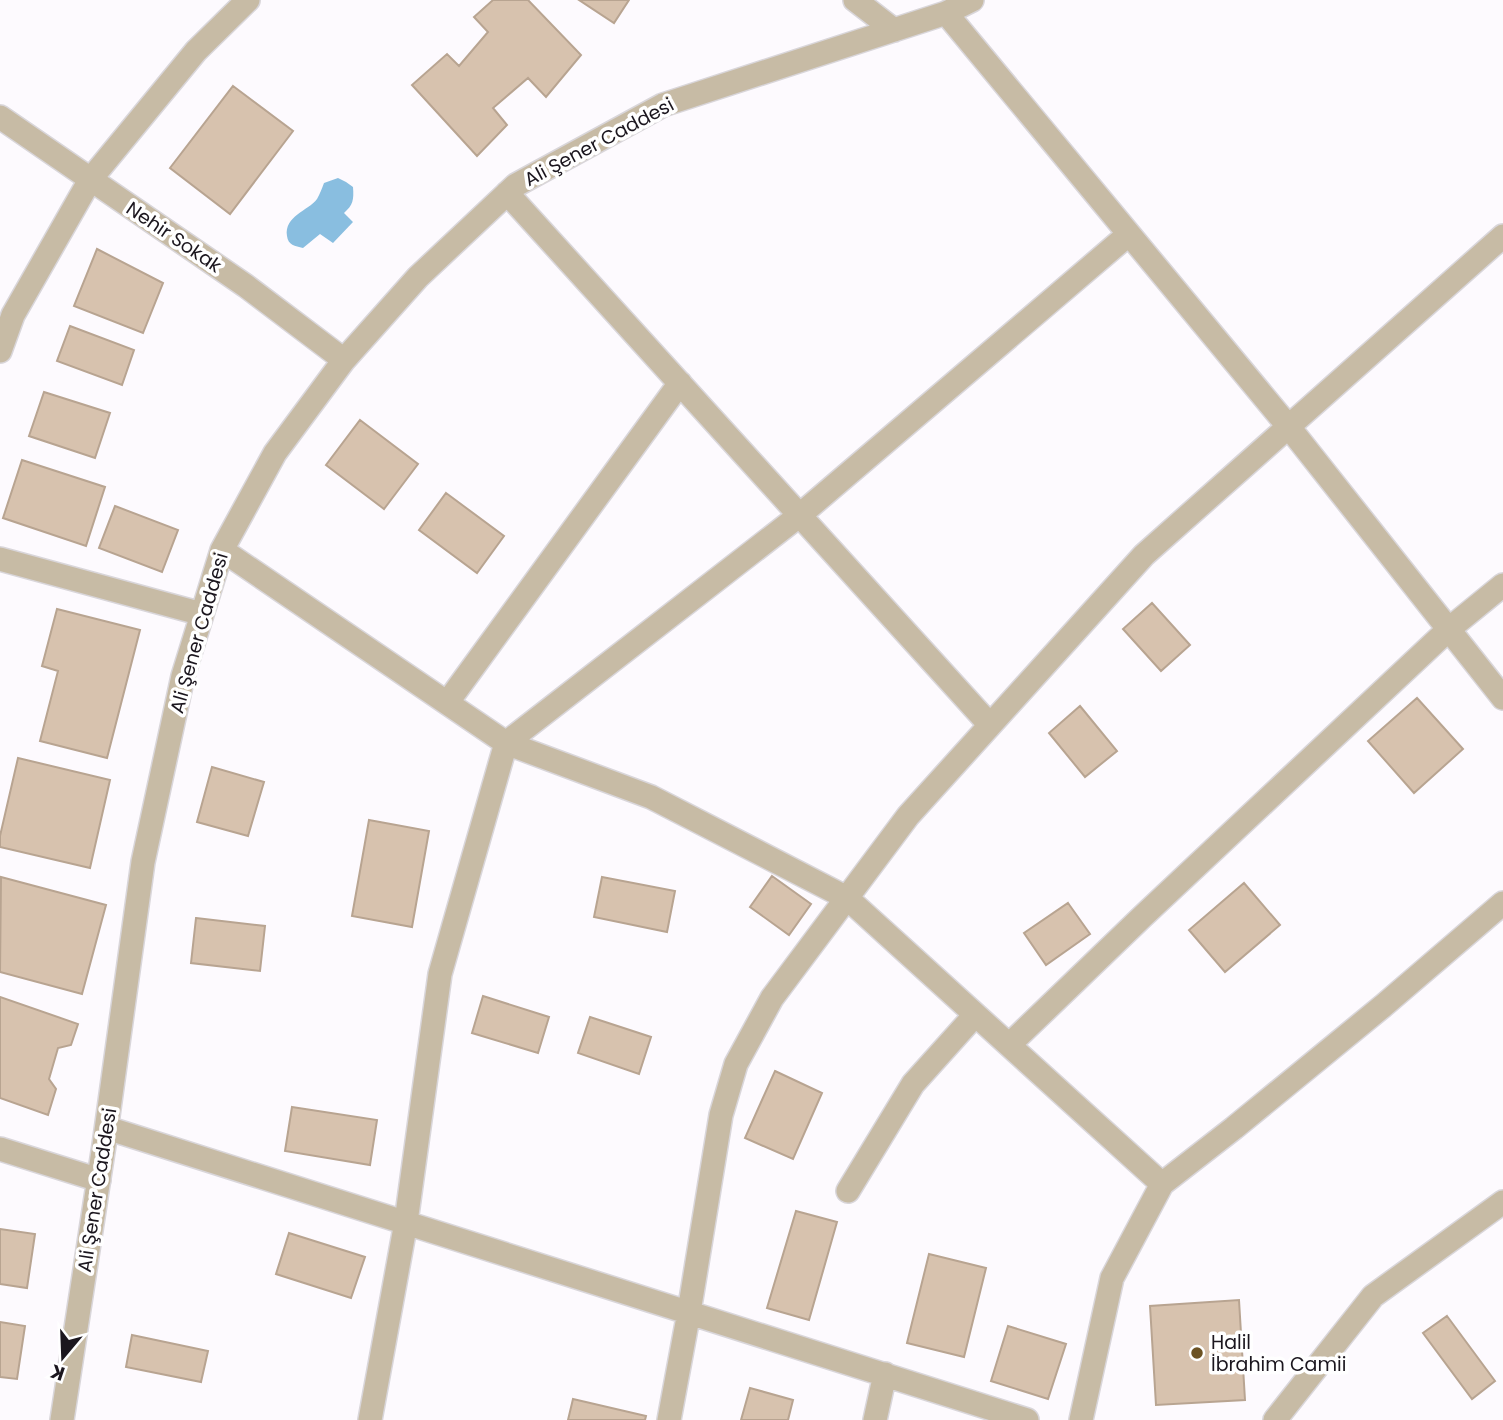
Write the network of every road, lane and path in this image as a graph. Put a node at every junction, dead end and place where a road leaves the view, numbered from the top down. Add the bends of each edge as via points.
1 (248, 0) edge
2 (855, 0) edge
3 (972, 0) edge
4 (946, 13) junction
5 (894, 30) junction
6 (0, 117) edge
7 (90, 180) junction
8 (507, 193) junction
9 (1129, 234) junction
10 (1503, 236) edge
11 (0, 351) edge
12 (344, 360) junction
13 (680, 383) junction
14 (1288, 426) junction
15 (800, 515) junction
16 (222, 550) junction
17 (0, 559) edge
18 (1503, 584) edge
19 (202, 614) junction
20 (1448, 629) junction
21 (1503, 698) edge
22 (447, 703) junction
23 (990, 725) junction
24 (506, 743) junction
25 (847, 898) junction
26 (1503, 904) edge
27 (975, 1015) junction
28 (1009, 1045) junction
29 (107, 1128) junction
30 (0, 1149) edge
31 (99, 1180) junction
32 (1162, 1184) junction
33 (848, 1191) dead end
34 (1503, 1202) edge
35 (406, 1222) junction
36 (689, 1312) junction
37 (885, 1374) junction
38 (62, 1420) edge
39 (370, 1420) edge
40 (669, 1420) edge
41 (875, 1420) edge
42 (1027, 1420) edge
43 (1081, 1420) edge
44 (1276, 1420) edge

1 - 7 street via 195,51
2 - 5 street
3 - 4 street, Ali Şener Caddesi
4 - 5 street, Ali Şener Caddesi
4 - 9 street
5 - 8 street, Ali Şener Caddesi via 663,105
6 - 7 street, Nehir Sokak
7 - 11 street via 13,315
7 - 12 street, Nehir Sokak via 246,286
8 - 12 street, Ali Şener Caddesi via 418,277
8 - 13 street
9 - 14 street
9 - 15 street
10 - 14 street
12 - 16 street, Ali Şener Caddesi via 275,453
13 - 15 street
13 - 22 street
14 - 20 street
14 - 23 street via 1144,555
15 - 23 street
15 - 24 street
16 - 19 street, Ali Şener Caddesi
16 - 22 street
17 - 19 street
18 - 20 street
19 - 29 street, Ali Şener Caddesi via 183,676 143,862
20 - 21 street
20 - 28 street
22 - 24 street
23 - 25 street via 908,816
24 - 25 street via 651,797
24 - 35 street via 440,974
25 - 27 street
25 - 36 street via 772,998 736,1064 721,1115
26 - 32 street
27 - 28 street
27 - 33 street via 913,1084
28 - 32 street
29 - 31 street, Ali Şener Caddesi
29 - 35 street
30 - 31 street
31 - 38 street, Ali Şener Caddesi
32 - 43 street via 1112,1278
34 - 44 street via 1373,1296
35 - 36 street
35 - 39 street
36 - 37 street
36 - 40 street
37 - 41 street
37 - 42 street

